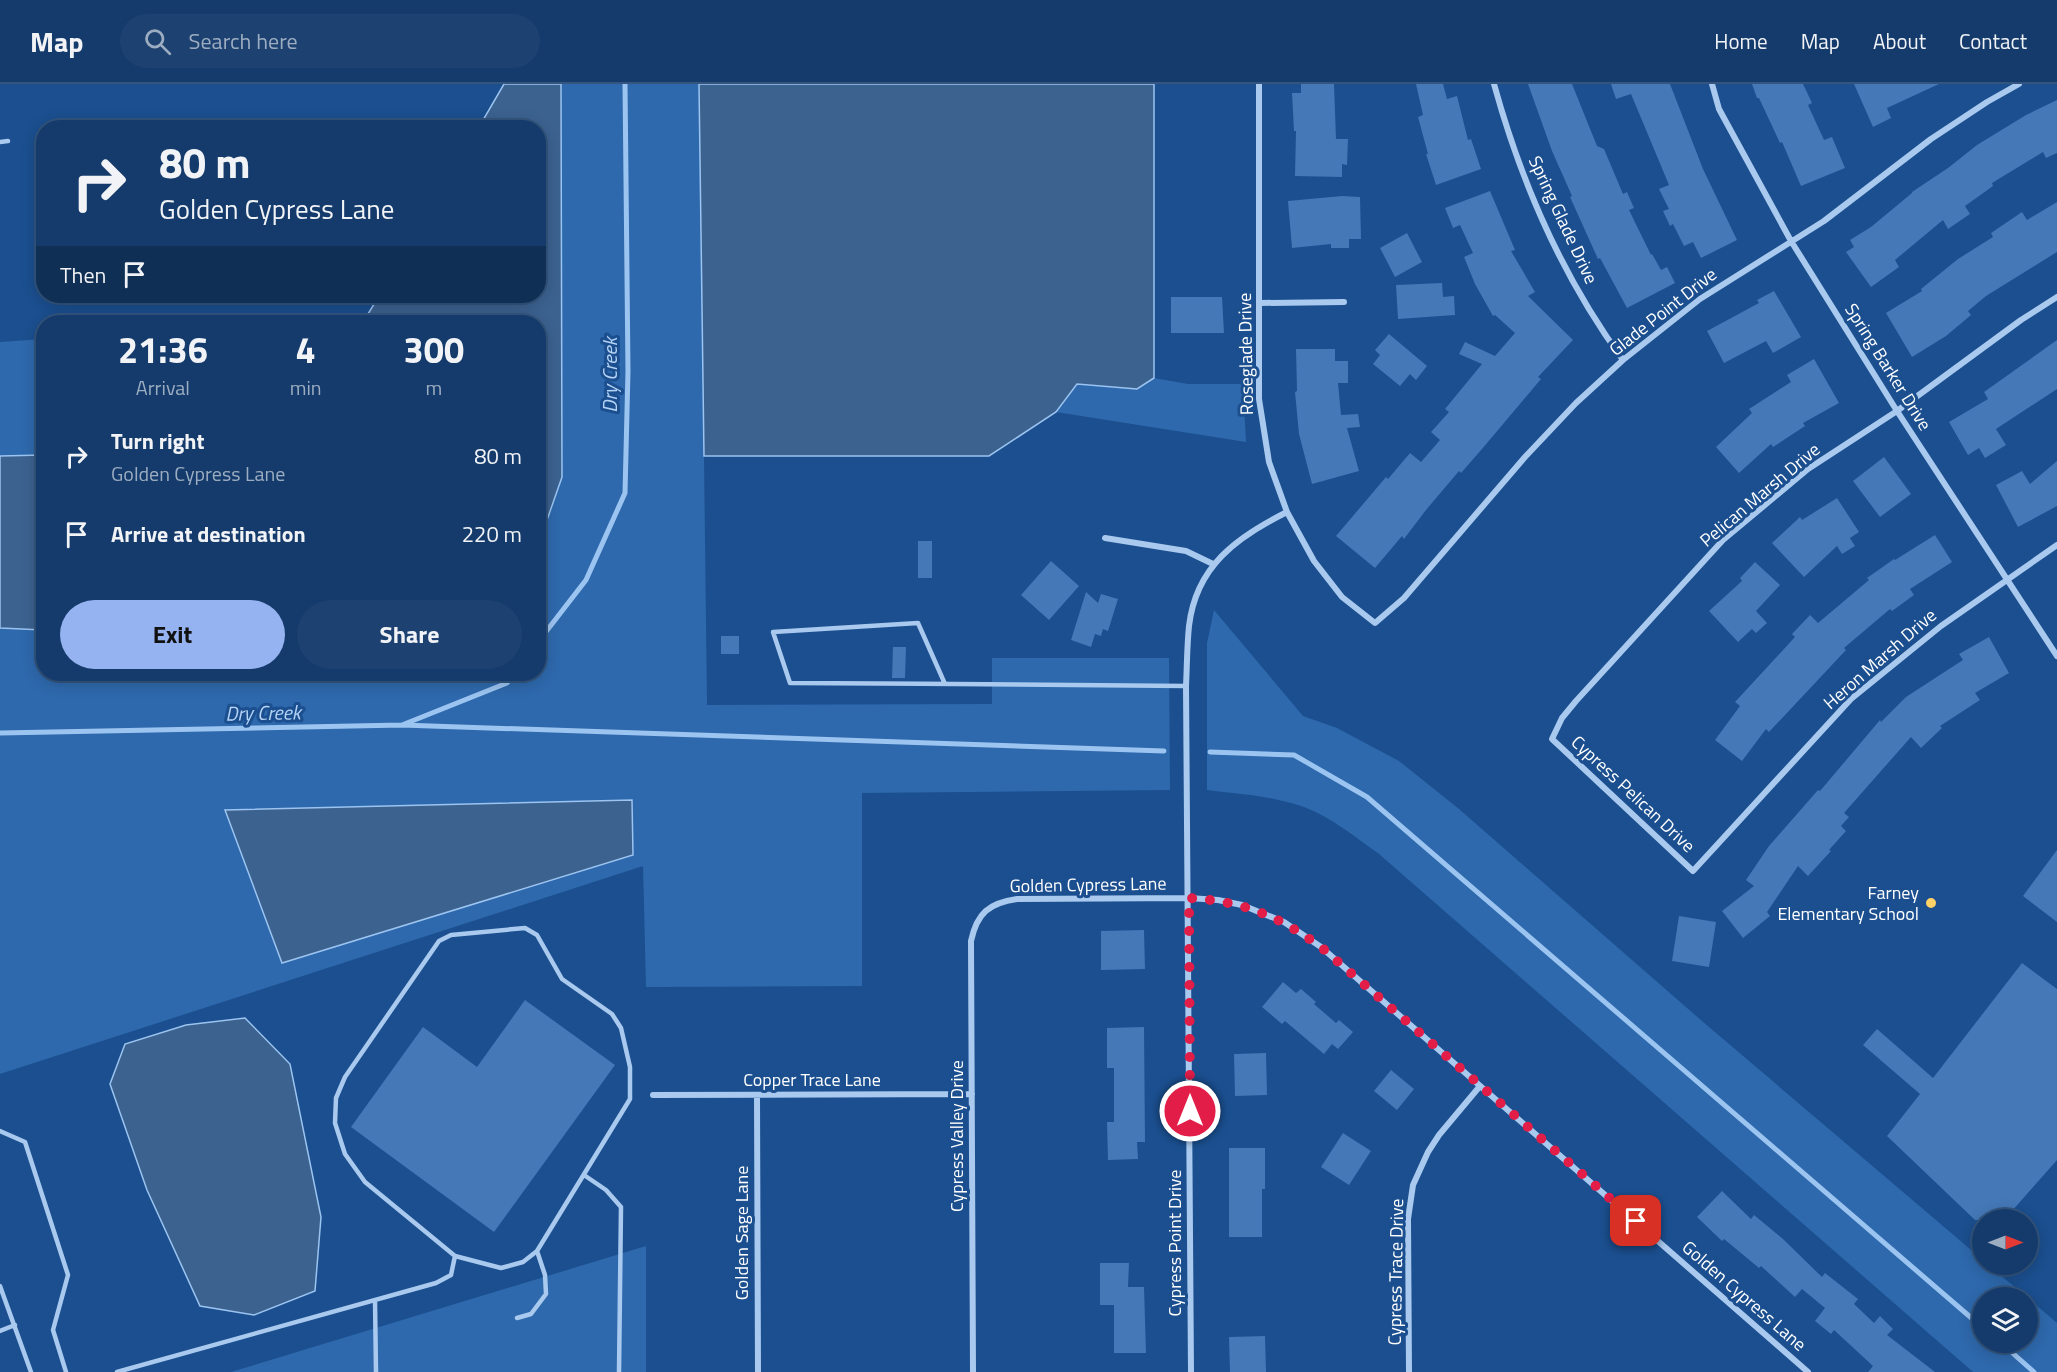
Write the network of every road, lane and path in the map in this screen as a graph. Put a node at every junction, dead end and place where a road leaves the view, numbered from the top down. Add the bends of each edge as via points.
1 (1260, 84) edge
2 (1494, 84) edge
3 (1712, 84) edge
4 (2019, 84) edge
5 (8, 141) dead end
6 (0, 142) edge
7 (1791, 241) junction
8 (2057, 297) edge
9 (1344, 302) dead end
10 (1260, 303) junction
11 (1623, 360) junction
12 (1897, 411) junction
13 (1287, 512) junction
14 (1106, 538) dead end
15 (2057, 545) edge
16 (1213, 564) junction
17 (2007, 579) junction
18 (1375, 623) joint
19 (2057, 656) edge
20 (945, 684) junction
21 (1186, 686) junction
22 (1552, 740) joint
23 (1694, 871) joint
24 (1189, 898) junction
25 (991, 906) joint
26 (1480, 1086) junction
27 (972, 1094) junction
28 (653, 1095) dead end
29 (757, 1095) junction
30 (0, 1131) edge
31 (584, 1175) junction
32 (537, 1251) junction
33 (455, 1256) junction
34 (0, 1286) edge
35 (375, 1300) junction
36 (517, 1318) dead end
37 (15, 1325) junction
38 (0, 1331) edge
39 (31, 1372) edge
40 (66, 1372) edge
41 (117, 1372) edge
42 (376, 1372) edge
43 (619, 1372) edge
44 (758, 1372) edge
45 (973, 1372) edge
46 (1191, 1372) edge
47 (1409, 1372) edge
48 (1808, 1372) edge

1 - 10 street, Roseglade Drive
2 - 11 street, Spring Glade Drive via 1528,187 1564,265
3 - 7 street, Spring Barker Drive via 1719,109
4 - 7 street, Glade Point Drive via 1931,139 1824,221
5 - 6 lane
7 - 11 street, Glade Point Drive via 1700,299
7 - 12 street, Spring Barker Drive
8 - 12 street, Pelican Marsh Drive
9 - 10 street
10 - 13 street, Roseglade Drive via 1259,399 1269,462
11 - 18 street, Glade Point Drive via 1525,457 1404,598
12 - 17 street, Spring Barker Drive
12 - 22 street, Pelican Marsh Drive via 1808,469 1723,540 1576,701 1562,718
13 - 16 street via 1239,538
13 - 18 street, Roseglade Drive via 1314,561 1342,597
14 - 16 street via 1186,551
15 - 17 street, Heron Marsh Drive
16 - 21 street via 1199,588 1189,624
17 - 19 street, Spring Barker Drive
17 - 23 street, Heron Marsh Drive via 1851,699
20 - 20 lane via 918,623 773,632 790,683
20 - 21 lane
21 - 24 street, Cypress Point Drive
22 - 23 street, Cypress Pelican Drive
24 - 25 street, Golden Cypress Lane via 1017,898
24 - 26 street, Golden Cypress Lane via 1242,905 1284,922 1321,947
24 - 46 street, Cypress Point Drive
25 - 27 street, Cypress Valley Drive via 981,915 971,941
26 - 47 street, Cypress Trace Drive via 1438,1135 1413,1185 1408,1219
26 - 48 street, Golden Cypress Lane
27 - 29 street, Copper Trace Lane
27 - 45 street, Cypress Valley Drive
28 - 29 street, Copper Trace Lane
29 - 44 street, Golden Sage Lane
30 - 40 lane via 25,1142 68,1275 53,1330
31 - 32 lane
31 - 33 lane via 630,1100 630,1067 621,1028 612,1014 562,979 537,934 525,928 451,935 439,941 345,1077 336,1098 335,1123 345,1154 365,1182
31 - 43 lane via 606,1190 621,1207
32 - 33 lane via 523,1263 501,1268
32 - 36 lane via 546,1294 531,1314
33 - 35 lane via 451,1275
34 - 37 lane
35 - 41 lane
35 - 42 lane
37 - 38 lane
37 - 39 lane

